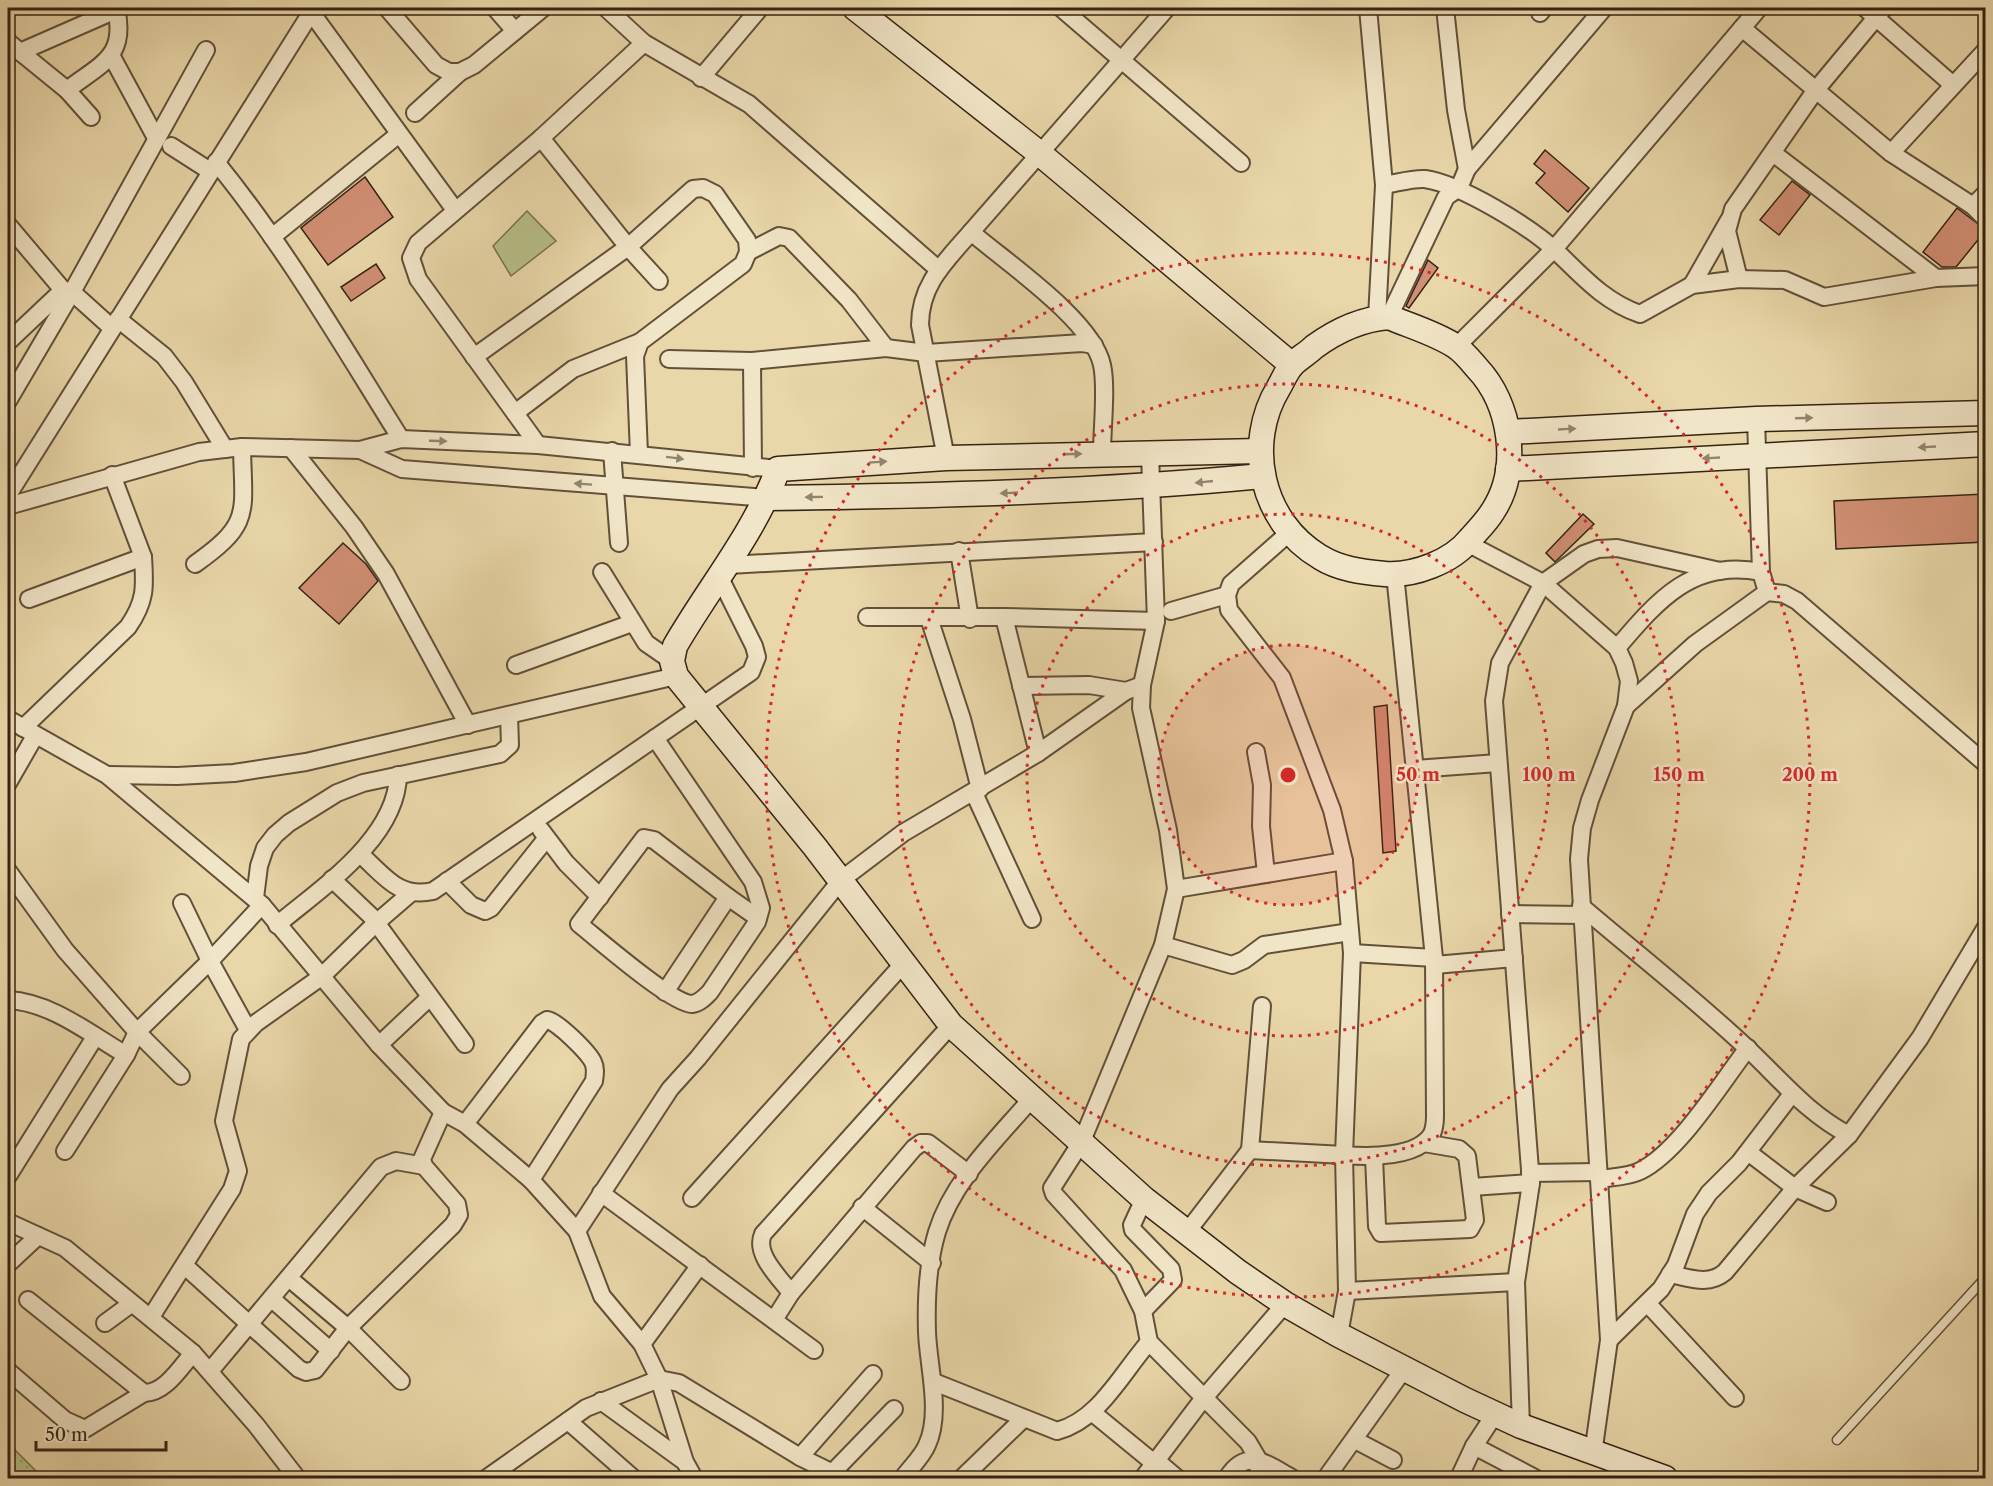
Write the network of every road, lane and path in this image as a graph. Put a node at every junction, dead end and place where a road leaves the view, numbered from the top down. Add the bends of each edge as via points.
1 (387, 8) edge
2 (495, 8) edge
3 (543, 8) edge
4 (606, 8) edge
5 (760, 8) edge
6 (855, 8) edge
7 (1061, 8) edge
8 (1167, 8) edge
9 (1368, 8) edge
10 (1445, 8) edge
11 (1604, 8) edge
12 (1759, 8) edge
13 (116, 9) edge
14 (311, 9) edge
15 (1875, 11) edge
16 (1742, 28) junction
17 (515, 31) junction
18 (644, 44) junction
19 (14, 47) edge
20 (206, 50) dead end
21 (1986, 50) edge
22 (111, 55) junction
23 (1122, 60) junction
24 (460, 72) junction
25 (701, 78) junction
26 (1953, 85) junction
27 (67, 90) junction
28 (1815, 91) junction
29 (415, 113) dead end
30 (91, 117) dead end
31 (399, 134) junction
32 (156, 138) junction
33 (541, 138) junction
34 (171, 146) dead end
35 (1039, 153) junction
36 (1773, 153) junction
37 (1891, 153) junction
38 (1241, 163) dead end
39 (213, 167) junction
40 (1467, 169) junction
41 (1384, 185) junction
42 (1459, 188) junction
43 (1986, 193) edge
44 (1973, 206) junction
45 (455, 210) junction
46 (1731, 216) junction
47 (1986, 219) edge
48 (8, 225) edge
49 (971, 232) junction
50 (272, 237) junction
51 (628, 247) junction
52 (1554, 249) junction
53 (748, 252) junction
54 (939, 270) junction
55 (1986, 276) edge
56 (1936, 278) junction
57 (1739, 279) junction
58 (659, 281) dead end
59 (1692, 285) junction
60 (67, 291) junction
61 (1383, 317) junction
62 (115, 323) junction
63 (8, 342) edge
64 (640, 342) junction
65 (1094, 345) junction
66 (1456, 346) junction
67 (886, 348) junction
68 (926, 353) junction
69 (474, 357) junction
70 (669, 359) dead end
71 (752, 361) junction
72 (1292, 365) junction
73 (8, 402) edge
74 (515, 413) junction
75 (1986, 413) edge
76 (1756, 419) junction
77 (1509, 432) junction
78 (401, 439) junction
79 (1986, 444) edge
80 (538, 445) junction
81 (234, 448) junction
82 (291, 448) junction
83 (360, 450) junction
84 (612, 451) junction
85 (1259, 451) junction
86 (1102, 453) junction
87 (639, 454) junction
88 (1150, 454) junction
89 (1758, 456) junction
90 (946, 458) junction
91 (753, 468) junction
92 (778, 469) junction
93 (1508, 469) junction
94 (112, 475) junction
95 (1262, 476) junction
96 (615, 486) junction
97 (1152, 487) junction
98 (8, 495) edge
99 (767, 498) junction
100 (8, 506) edge
101 (1290, 532) junction
102 (1154, 542) junction
103 (619, 543) dead end
104 (1467, 543) junction
105 (959, 551) junction
106 (143, 557) junction
107 (195, 564) dead end
108 (1720, 571) junction
109 (602, 572) dead end
110 (724, 572) junction
111 (1761, 572) junction
112 (1395, 574) junction
113 (1543, 583) junction
114 (1767, 592) junction
115 (1227, 595) junction
116 (29, 599) dead end
117 (1171, 611) dead end
118 (867, 617) dead end
119 (1004, 617) junction
120 (929, 618) junction
121 (970, 619) junction
122 (1156, 621) junction
123 (632, 623) junction
124 (1617, 648) junction
125 (516, 665) dead end
126 (674, 668) junction
127 (1142, 685) junction
128 (1021, 686) junction
129 (1126, 692) junction
130 (701, 706) junction
131 (1626, 706) junction
132 (509, 716) junction
133 (8, 719) edge
134 (468, 725) junction
135 (29, 732) junction
136 (655, 738) junction
137 (1256, 752) dead end
138 (1038, 753) junction
139 (1498, 763) junction
140 (1986, 764) edge
141 (1415, 769) junction
142 (107, 775) junction
143 (398, 775) junction
144 (8, 783) edge
145 (977, 791) junction
146 (535, 820) junction
147 (546, 839) junction
148 (360, 854) junction
149 (1344, 861) junction
150 (8, 871) edge
151 (1266, 874) junction
152 (332, 879) junction
153 (841, 880) junction
154 (447, 881) junction
155 (1176, 889) junction
156 (412, 892) junction
157 (600, 897) junction
158 (728, 897) junction
159 (258, 901) junction
160 (182, 903) dead end
161 (1581, 910) junction
162 (1510, 914) junction
163 (758, 918) junction
164 (1032, 920) dead end
165 (376, 923) junction
166 (277, 925) junction
167 (1986, 927) edge
168 (1350, 932) junction
169 (1163, 945) junction
170 (1353, 953) junction
171 (1514, 958) junction
172 (210, 961) junction
173 (1435, 961) junction
174 (903, 963) junction
175 (321, 977) junction
176 (665, 992) junction
177 (430, 997) junction
178 (8, 1000) edge
179 (1262, 1006) dead end
180 (951, 1025) junction
181 (248, 1030) junction
182 (136, 1032) junction
183 (94, 1037) junction
184 (465, 1044) dead end
185 (379, 1045) junction
186 (1748, 1048) junction
187 (126, 1055) junction
188 (181, 1076) dead end
189 (1792, 1094) junction
190 (1032, 1098) junction
191 (443, 1112) junction
192 (465, 1124) junction
193 (1849, 1135) junction
194 (1082, 1141) junction
195 (1424, 1143) junction
196 (1250, 1150) junction
197 (65, 1151) dead end
198 (1748, 1152) junction
199 (1344, 1155) junction
200 (1374, 1157) junction
201 (424, 1166) junction
202 (969, 1174) junction
203 (1598, 1175) junction
204 (8, 1176) edge
205 (1530, 1178) junction
206 (531, 1180) junction
207 (1472, 1187) junction
208 (1796, 1188) junction
209 (601, 1193) junction
210 (693, 1198) dead end
211 (1144, 1198) junction
212 (1827, 1202) dead end
213 (862, 1207) junction
214 (8, 1222) edge
215 (577, 1231) junction
216 (1187, 1232) junction
217 (39, 1236) junction
218 (932, 1263) junction
219 (8, 1264) edge
220 (700, 1265) junction
221 (185, 1266) junction
222 (1670, 1274) junction
223 (1986, 1277) edge
224 (290, 1279) junction
225 (1516, 1282) junction
226 (1347, 1291) junction
227 (791, 1293) junction
228 (272, 1299) junction
229 (28, 1300) dead end
230 (1647, 1303) junction
231 (131, 1304) junction
232 (1285, 1304) junction
233 (1143, 1311) junction
234 (151, 1317) junction
235 (774, 1320) junction
236 (105, 1323) dead end
237 (251, 1325) junction
238 (348, 1328) junction
239 (1339, 1335) junction
240 (1609, 1340) junction
241 (1149, 1342) junction
242 (642, 1344) junction
243 (814, 1350) dead end
244 (331, 1351) junction
245 (193, 1353) junction
246 (1404, 1369) junction
247 (8, 1371) edge
248 (210, 1371) junction
249 (873, 1374) dead end
250 (659, 1379) junction
251 (401, 1381) dead end
252 (934, 1383) junction
253 (144, 1393) junction
254 (1735, 1398) dead end
255 (1203, 1399) junction
256 (601, 1401) junction
257 (894, 1409) dead end
258 (1093, 1413) junction
259 (1495, 1414) junction
260 (1023, 1419) junction
261 (568, 1421) junction
262 (1521, 1425) junction
263 (1355, 1440) junction
264 (1838, 1440) dead end
265 (1474, 1446) junction
266 (1593, 1454) junction
267 (800, 1457) junction
268 (1258, 1459) junction
269 (1393, 1460) dead end
270 (1155, 1462) junction
271 (688, 1473) edge
272 (1640, 1474) edge
273 (838, 1475) edge
274 (492, 1477) edge
275 (297, 1479) edge
276 (633, 1479) edge
277 (903, 1479) edge
278 (962, 1479) edge
279 (1143, 1479) edge
280 (1177, 1479) edge
281 (1227, 1479) edge
282 (1259, 1479) edge
283 (1292, 1479) edge
284 (1326, 1479) edge
285 (1459, 1479) edge
286 (1535, 1479) edge
287 (1665, 1479) edge

1 - 24 street via 436,65 448,72
2 - 17 street
3 - 17 street
4 - 18 street
5 - 25 street
6 - 35 street
7 - 23 street
8 - 23 street
9 - 41 street
10 - 40 street
11 - 40 street
12 - 16 street
13 - 19 street
13 - 22 street via 120,34
14 - 31 street
14 - 39 street
15 - 26 street
15 - 28 street
16 - 28 street
16 - 52 street
17 - 24 street
18 - 25 street
18 - 33 street
19 - 27 street
20 - 32 street
21 - 26 street
22 - 27 street
22 - 32 street
23 - 35 street
23 - 38 street
24 - 29 street
25 - 54 street via 749,104
26 - 37 street
27 - 30 street
28 - 36 street
28 - 37 street
31 - 45 street
31 - 50 street
32 - 60 street
33 - 45 street
33 - 51 street
34 - 39 street
35 - 49 street
35 - 72 street
36 - 46 street via 1753,176
36 - 56 street
37 - 44 street
39 - 50 street via 246,199
39 - 62 street
40 - 42 street
41 - 42 street via 1424,179
41 - 61 street
42 - 52 street
42 - 61 street via 1446,197
43 - 44 street
44 - 47 street
45 - 69 street via 417,243 411,258 418,279
46 - 57 street via 1727,231
46 - 59 street
48 - 60 street
49 - 54 street
49 - 65 street via 1071,316
50 - 78 street
51 - 53 street via 693,189 703,188 715,194 747,240
51 - 58 street
51 - 69 street
52 - 59 street via 1603,296 1640,314
52 - 66 street
53 - 64 street via 743,264
53 - 67 street via 779,236 789,238 849,300
54 - 68 street via 920,305
55 - 56 street
56 - 57 street via 1824,297 1785,280
57 - 59 street
60 - 62 street
60 - 63 street
60 - 73 street
61 - 66 street
61 - 72 street via 1348,327 1325,339
62 - 81 street via 164,356
62 - 98 street
64 - 74 street via 573,369
64 - 87 street via 635,356
65 - 68 street
65 - 86 street via 1102,366
66 - 77 street via 1492,384
67 - 68 street
67 - 71 street
68 - 90 street
69 - 74 street
70 - 71 street
71 - 91 street
72 - 85 street via 1268,405
74 - 80 street
76 -> 75 street
77 -> 76 street
76 - 89 street
77 - 93 street
78 -> 80 street
78 - 83 street
79 -> 89 street
80 - 84 street
81 - 82 street
81 - 94 street via 199,452
81 - 107 street via 243,511 235,531
82 - 83 street
82 - 134 street via 386,573
96 -> 83 street via 402,469
84 - 87 street
84 - 96 street
85 - 88 street
85 - 95 street
86 - 88 street
90 -> 86 street
87 -> 91 street
88 - 97 street
89 -> 93 street
89 - 111 street
92 -> 90 street
91 - 92 street
92 - 99 street
93 - 104 street via 1494,510
94 - 100 street
94 - 106 street
95 -> 97 street
95 - 101 street via 1272,506
96 - 99 street
96 - 103 street
97 -> 99 street
97 - 102 street
99 - 110 street
101 - 112 street via 1320,557 1356,572
101 - 115 street via 1231,584
102 - 105 street
102 - 122 street
104 - 112 street via 1438,562
104 - 113 street
105 - 110 street
105 - 121 street
106 - 116 street
106 - 135 street via 145,590 140,610
108 - 111 street via 1741,568
108 - 113 street via 1617,548 1598,549 1584,554
108 - 124 street via 1701,575 1654,604
109 - 123 street
110 - 126 street via 675,646
110 - 130 street via 754,646 756,665
111 - 114 street
112 - 141 street
113 - 124 street
113 - 139 street via 1500,663 1494,701
114 - 131 street via 1695,644
114 - 140 street via 1797,601
115 - 117 street
115 - 149 street via 1229,610 1282,678 1332,810
118 - 120 street
119 - 121 street
119 - 122 street
119 - 128 street
120 - 121 street
120 - 145 street via 962,719
122 - 127 street
123 - 125 street
123 - 126 street via 646,643
124 - 131 street via 1629,681
126 - 130 street
126 - 132 street
127 - 129 street
127 - 155 street via 1141,708 1168,830
128 - 129 street via 1089,685
128 - 138 street
129 - 138 street
130 - 136 street
130 - 153 street
131 - 161 street via 1582,828
132 - 134 street
132 - 143 street via 510,746 500,754
133 - 135 street
134 - 142 street via 306,762 234,773
135 - 142 street
135 - 144 street
136 - 146 street
136 - 163 street via 753,882 761,908
137 - 151 street via 1262,785
138 - 145 street
139 - 141 street
139 - 162 street
141 - 173 street
142 - 159 street
143 - 148 street via 396,796
143 - 159 street via 337,793 289,823 265,848 259,866
145 - 153 street via 903,833
145 - 164 street
146 - 147 street
146 - 154 street
147 - 154 street via 485,911 471,905
147 - 157 street
148 - 152 street
148 - 156 street via 399,889
149 - 151 street
149 - 168 street
150 - 182 street via 65,950
151 - 155 street
152 - 165 street
152 - 166 street
153 - 174 street
153 - 209 street via 670,1089
154 - 156 street via 433,891
155 - 169 street
156 - 165 street
157 - 158 street via 644,838 649,838
157 - 176 street via 579,924
158 - 163 street
158 - 176 street
159 - 166 street
159 - 172 street
160 - 172 street
161 - 162 street
161 - 186 street
161 - 203 street
162 - 171 street
163 - 176 street via 703,999 686,1003
165 - 175 street
165 - 177 street
166 - 175 street
167 - 193 street via 1920,1038
168 - 169 street via 1264,945 1232,964
168 - 170 street
169 - 194 street
170 - 173 street
170 - 199 street
171 - 173 street
171 - 205 street
172 - 181 street
172 - 182 street
173 - 195 street via 1436,1116 1433,1133
174 - 180 street
174 - 210 street
175 - 181 street
175 - 185 street
177 - 184 street
177 - 185 street
178 - 183 street via 47,1009
179 - 196 street
180 - 190 street
180 - 227 street via 763,1234 759,1242 762,1252
181 - 221 street via 238,1050 224,1121 238,1171 232,1189
182 - 187 street
182 - 188 street
183 - 187 street
183 - 204 street
185 - 191 street
186 - 189 street
186 - 203 street via 1684,1132 1661,1155 1639,1172
187 - 197 street
189 - 193 street via 1825,1123
189 - 198 street
190 - 194 street
190 - 202 street
191 - 192 street
191 - 201 street via 424,1150
192 - 206 street
192 - 206 street via 542,1023 556,1023 596,1069 594,1081
193 - 208 street
194 - 211 street
194 - 233 street via 1052,1188 1054,1194 1112,1254
195 - 200 street
195 - 207 street via 1464,1151
196 - 199 street
196 - 216 street
198 - 208 street
198 - 222 street via 1709,1193 1695,1214
199 - 200 street
199 - 226 street
200 - 207 street via 1377,1226 1384,1234 1470,1229 1475,1221
201 - 224 street via 396,1161 381,1167
201 - 238 street via 457,1204 459,1215
202 - 213 street via 928,1143 921,1143
202 - 218 street via 937,1232
203 - 205 street
203 - 240 street
205 - 207 street
205 - 225 street
206 - 215 street
208 - 212 street
208 - 222 street via 1718,1279 1706,1281
209 - 215 street
209 - 220 street
211 - 216 street
211 - 233 street via 1133,1230 1171,1269 1173,1280
213 - 218 street
213 - 227 street
214 - 217 street
215 - 242 street via 602,1296
216 - 232 street
217 - 219 street
217 - 231 street via 65,1248
218 - 252 street via 927,1333
220 - 235 street
220 - 242 street
221 - 234 street
221 - 237 street
222 - 230 street
223 - 264 lane
224 - 228 street
224 - 238 street
225 - 226 street
225 - 262 street
226 - 239 street
227 - 235 street
228 - 237 street
228 - 244 street
229 - 253 street
230 - 240 street
230 - 254 street
231 - 234 street
231 - 236 street
232 - 239 street
232 - 255 street
233 - 241 street
234 - 245 street
235 - 243 street
237 - 244 street via 306,1372 315,1370
237 - 248 street
238 - 244 street
238 - 251 street
239 - 246 street
240 - 266 street
241 - 255 street
241 - 258 street
242 - 250 street
245 - 248 street
245 - 253 street via 163,1387 154,1393
246 - 259 street
246 - 263 street
247 - 253 street via 76,1428 85,1429
248 - 275 street
249 - 267 street
250 - 256 street
250 - 267 street via 679,1383
250 - 271 street
252 - 260 street
252 - 277 street via 927,1445
255 - 268 street via 1239,1431
255 - 270 street
256 - 261 street
256 - 271 street
257 - 273 street
258 - 260 street via 1076,1426 1057,1431
258 - 270 street
259 - 262 street
259 - 265 street
260 - 278 street
261 - 274 street
261 - 276 street
262 - 266 street
263 - 269 street
263 - 284 street
265 - 285 street
265 - 286 street
266 - 272 street
267 - 273 street
268 - 281 street via 1243,1462
268 - 282 street
268 - 283 street
270 - 279 street
270 - 280 street
272 - 287 street

